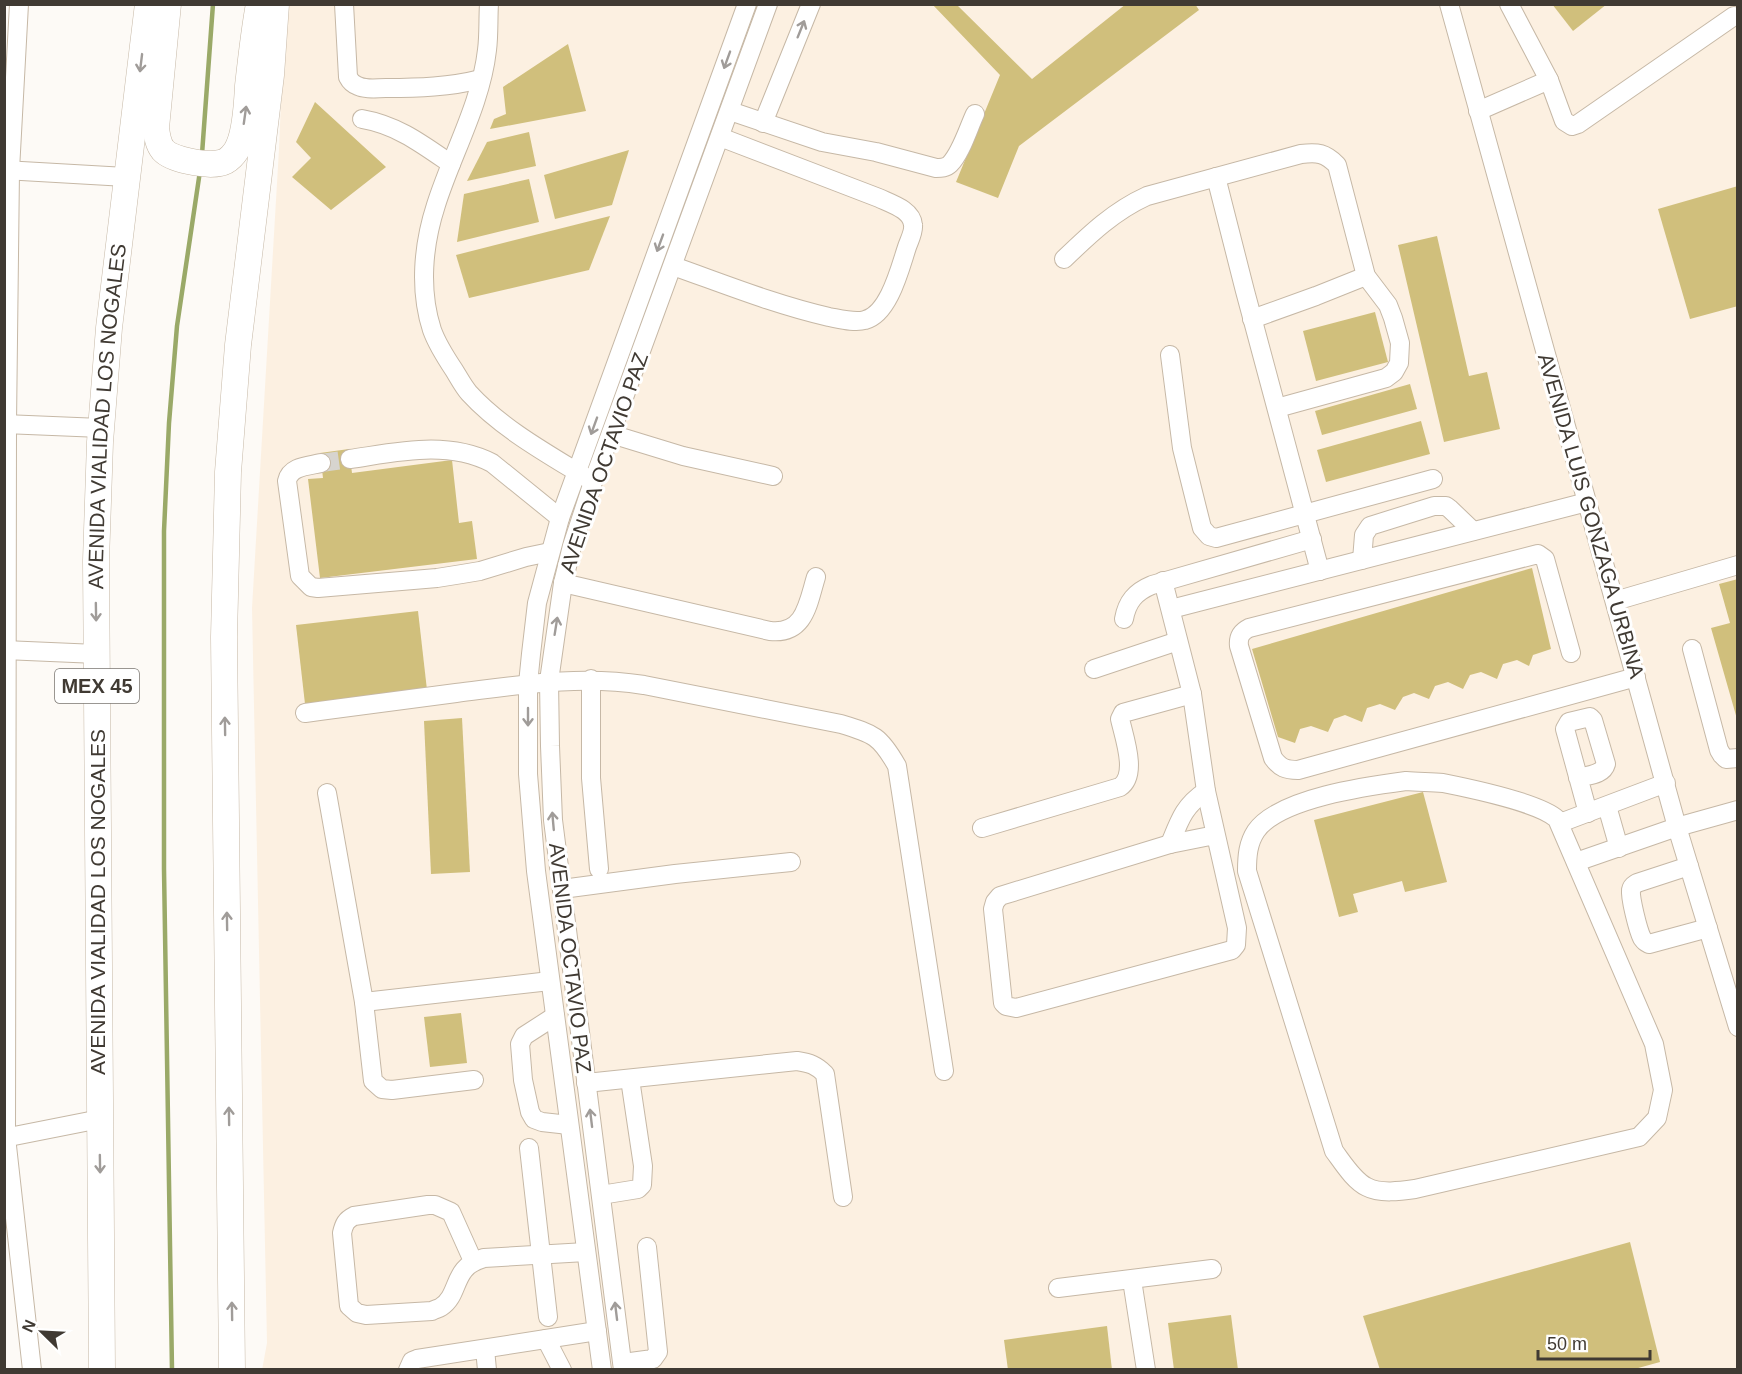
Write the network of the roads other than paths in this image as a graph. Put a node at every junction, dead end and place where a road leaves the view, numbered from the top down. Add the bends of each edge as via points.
1 (19, 4) edge
2 (148, 4) edge
3 (168, 4) edge
4 (260, 4) edge
5 (276, 4) edge
6 (344, 4) edge
7 (489, 4) edge
8 (747, 4) edge
9 (768, 4) edge
10 (811, 4) edge
11 (1449, 4) edge
12 (1509, 4) edge
13 (1734, 16) dead end
14 (481, 79) junction
15 (1549, 80) junction
16 (730, 111) junction
17 (1478, 111) junction
18 (975, 114) dead end
19 (362, 119) dead end
20 (763, 123) junction
21 (720, 137) junction
22 (451, 164) junction
23 (7, 170) edge
24 (126, 177) junction
25 (1216, 177) junction
26 (1064, 259) dead end
27 (672, 266) junction
28 (1366, 276) junction
29 (1252, 319) junction
30 (1170, 355) dead end
31 (1277, 408) junction
32 (6, 424) edge
33 (100, 429) junction
34 (611, 434) junction
35 (350, 459) tunnel mouth
36 (321, 463) tunnel mouth
37 (577, 472) junction
38 (773, 476) dead end
39 (1433, 479) dead end
40 (593, 482) junction
41 (1587, 502) junction
42 (1305, 514) junction
43 (560, 518) junction
44 (1473, 531) junction
45 (1312, 539) junction
46 (549, 552) junction
47 (1362, 560) junction
48 (1737, 565) edge
49 (1320, 571) junction
50 (816, 577) dead end
51 (1163, 581) junction
52 (563, 583) junction
53 (1615, 601) junction
54 (1171, 609) junction
55 (1124, 619) dead end
56 (1178, 641) junction
57 (1692, 649) dead end
58 (6, 650) edge
59 (1571, 652) dead end
60 (97, 654) junction
61 (1094, 669) dead end
62 (1636, 677) junction
63 (591, 680) junction
64 (549, 681) junction
65 (528, 684) junction
66 (1192, 694) junction
67 (304, 713) dead end
68 (1737, 758) edge
69 (1578, 778) dead end
70 (1666, 783) junction
71 (1206, 791) junction
72 (327, 793) dead end
73 (1607, 806) junction
74 (1737, 810) edge
75 (1588, 813) junction
76 (1560, 823) junction
77 (1677, 827) junction
78 (982, 828) dead end
79 (1215, 834) junction
80 (1170, 844) junction
81 (1619, 848) junction
82 (791, 862) dead end
83 (1576, 862) junction
84 (1689, 866) junction
85 (599, 869) dead end
86 (562, 889) junction
87 (5, 904) edge
88 (1708, 928) junction
89 (550, 981) junction
90 (364, 1002) junction
91 (555, 1016) junction
92 (1737, 1027) edge
93 (944, 1071) dead end
94 (630, 1078) junction
95 (474, 1080) dead end
96 (586, 1083) junction
97 (99, 1119) junction
98 (569, 1125) junction
99 (5, 1137) edge
100 (529, 1148) dead end
101 (601, 1195) junction
102 (843, 1197) dead end
103 (647, 1247) dead end
104 (586, 1251) junction
105 (541, 1254) junction
106 (473, 1261) junction
107 (1212, 1269) dead end
108 (1132, 1280) junction
109 (1058, 1288) dead end
110 (548, 1317) dead end
111 (597, 1331) junction
112 (546, 1339) junction
113 (485, 1349) junction
114 (623, 1366) edge
115 (32, 1370) edge
116 (102, 1370) edge
117 (232, 1370) edge
118 (408, 1370) edge
119 (487, 1370) edge
120 (562, 1370) edge
121 (602, 1370) edge
122 (1146, 1370) edge

1 - 23 street
2 -> 24 highway, AVENIDA VIALIDAD LOS NOGALES / MEX 45
3 -> 4 highway via 156,128 161,148 168,155 186,160 219,163 229,159 240,145
117 -> 5 highway via 224,637 228,472 238,345
6 - 14 street via 348,77 359,87 417,88
7 - 14 street
8 -> 37 street, AVENIDA OCTAVIO PAZ
9 - 16 street, AVENIDA OCTAVIO PAZ
20 -> 10 street
11 - 17 street, AVENIDA LUIS GONZAGA URBINA
12 - 15 street
13 - 15 street via 1578,124 1572,126 1564,121
14 - 22 street
15 - 17 street
16 - 20 street
16 - 21 street, AVENIDA OCTAVIO PAZ
17 - 41 street, AVENIDA LUIS GONZAGA URBINA
18 - 20 street via 956,155 941,168 822,142
19 - 22 street via 413,137
21 - 27 street, AVENIDA OCTAVIO PAZ
21 - 27 street via 902,209 914,227 897,278 876,315 864,321 843,320 761,298
22 - 37 street via 425,246 424,288 432,330 468,392 528,441
23 - 24 street
23 - 32 street
24 - 33 highway, AVENIDA VIALIDAD LOS NOGALES / MEX 45
25 - 26 street via 1131,204
25 - 28 street via 1301,154 1329,157 1337,165
25 - 29 street
27 - 34 street, AVENIDA OCTAVIO PAZ
28 - 29 street
28 - 31 street via 1394,318 1400,354 1394,372 1386,378
29 - 31 street
30 - 42 street via 1182,448 1204,533 1216,538
31 - 42 street
32 - 33 street
32 - 58 street
33 -> 60 highway, AVENIDA VIALIDAD LOS NOGALES / MEX 45
34 - 38 street via 683,456
34 - 40 street, AVENIDA OCTAVIO PAZ
35 - 43 street via 427,449 460,451 492,463
36 - 46 street via 291,472 286,488 300,576 311,587 437,578
37 - 40 street
37 - 43 street, AVENIDA OCTAVIO PAZ
39 - 42 street
40 - 52 street, AVENIDA OCTAVIO PAZ
41 - 44 street
41 - 53 street, AVENIDA LUIS GONZAGA URBINA
42 - 45 street
43 - 46 street, AVENIDA OCTAVIO PAZ
44 - 47 street
44 - 47 street via 1450,509 1434,506 1370,526 1364,535
45 - 49 street
45 - 51 street
46 - 65 street, AVENIDA OCTAVIO PAZ via 537,603
47 - 49 street
48 - 53 street
49 - 54 street
50 - 52 street via 799,622 782,633
51 - 54 street
51 - 55 street via 1133,597
64 -> 52 street, AVENIDA OCTAVIO PAZ
53 - 62 street, AVENIDA LUIS GONZAGA URBINA
54 - 56 street
56 - 61 street
56 - 66 street
57 - 68 street via 1719,750 1726,759
58 - 60 street
58 - 87 street
59 - 62 street via 1545,559 1538,554 1249,628 1239,640 1273,758 1287,770 1393,745
60 - 97 highway, AVENIDA VIALIDAD LOS NOGALES / MEX 45
62 - 70 street, AVENIDA LUIS GONZAGA URBINA
63 - 64 street
63 - 85 street via 591,778
63 - 93 street via 644,685 842,724 871,734 887,748 897,766 903,796
64 - 65 street
86 -> 64 street, AVENIDA OCTAVIO PAZ via 553,820
65 - 67 street
65 -> 89 street, AVENIDA OCTAVIO PAZ via 528,774
66 - 71 street
66 - 78 street via 1123,713 1120,719 1129,770 1120,788
69 - 75 street
70 - 73 street
70 - 77 street, AVENIDA LUIS GONZAGA URBINA
71 - 79 street
71 - 80 street via 1186,808
72 - 90 street
73 - 75 street
73 - 81 street
74 - 77 street
75 - 76 street
76 - 83 street
76 - 83 street via 1548,812 1526,804 1442,783 1406,781 1303,802 1273,816 1250,841 1247,871 1334,1151 1367,1188 1391,1192 1415,1189 1639,1137 1657,1118 1662,1090 1654,1044
77 - 81 street
77 - 84 street, AVENIDA LUIS GONZAGA URBINA
79 - 80 street
79 - 80 street via 1237,928 1232,950 1016,1008 1006,1006 993,909 1000,896
81 - 83 street
82 - 86 street
84 - 88 street, AVENIDA LUIS GONZAGA URBINA
84 - 88 street via 1633,885 1631,894 1642,939 1649,944
86 - 96 street, AVENIDA OCTAVIO PAZ
87 - 99 street
88 - 92 street, AVENIDA LUIS GONZAGA URBINA
89 - 90 street
89 - 91 street, AVENIDA OCTAVIO PAZ
90 - 95 street via 373,1081 382,1089
91 - 98 street, AVENIDA OCTAVIO PAZ
91 - 98 street via 524,1036 520,1044 523,1080 534,1119
94 - 96 street
94 - 101 street via 643,1166 642,1185 638,1190
94 - 102 street via 797,1061 811,1063 825,1074
101 -> 96 street, AVENIDA OCTAVIO PAZ
97 - 99 street
97 -> 116 highway, AVENIDA VIALIDAD LOS NOGALES / MEX 45
98 - 104 street, AVENIDA OCTAVIO PAZ
99 - 115 street
100 - 105 street
114 -> 101 street, AVENIDA OCTAVIO PAZ
103 - 114 street via 658,1352 653,1359
104 - 105 street
104 - 111 street, AVENIDA OCTAVIO PAZ
105 - 106 street
105 - 110 street
106 - 106 street via 451,1212 435,1205 354,1216 347,1220 342,1233 349,1306 357,1314 432,1311 441,1307
107 - 108 street
108 - 109 street
108 - 122 street
111 - 112 street
111 - 121 street, AVENIDA OCTAVIO PAZ
112 - 113 street
112 - 120 street
113 - 118 street via 417,1359
113 - 119 street

